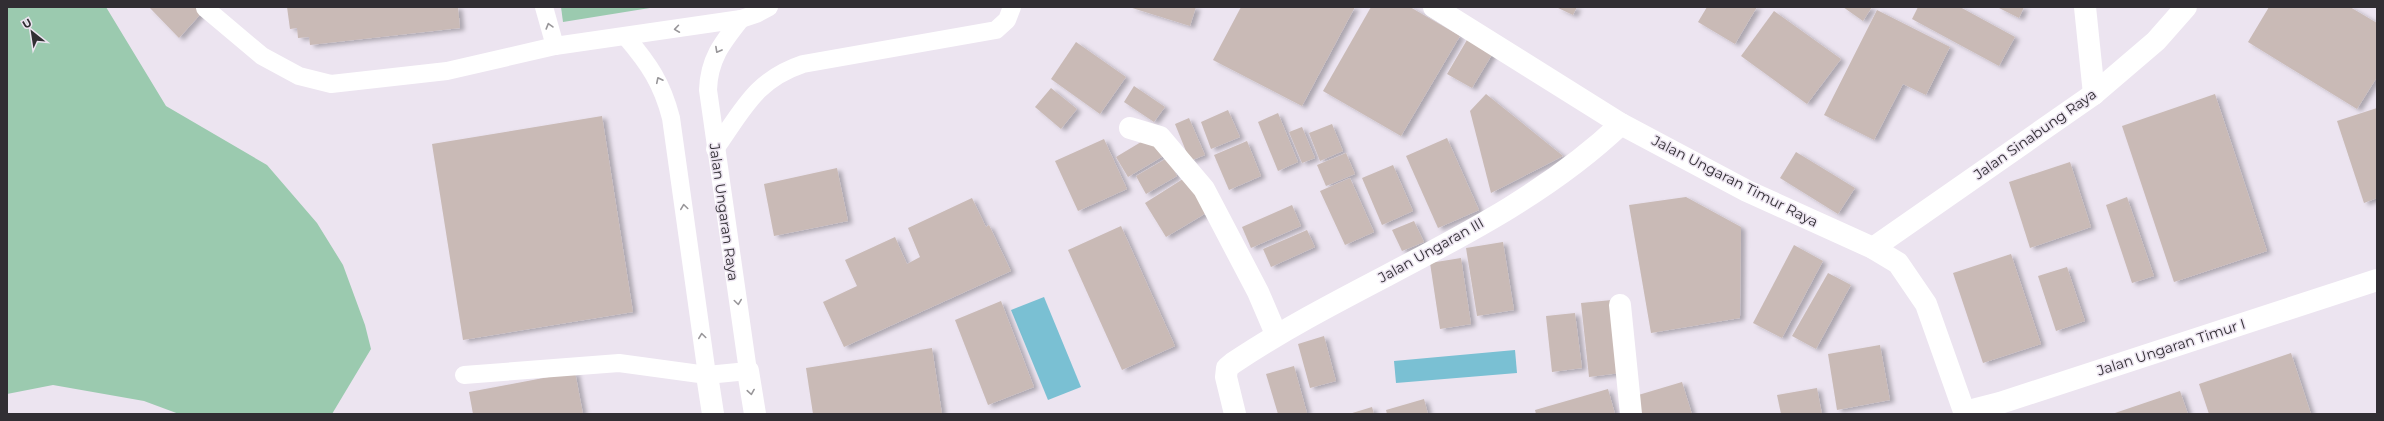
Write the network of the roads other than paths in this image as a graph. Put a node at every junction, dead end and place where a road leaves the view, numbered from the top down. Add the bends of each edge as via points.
1 (544, 7) edge
2 (769, 7) edge
3 (1012, 7) edge
4 (1434, 7) edge
5 (2085, 7) edge
6 (2186, 7) edge
7 (205, 8) dead end
8 (741, 19) junction
9 (626, 37) junction
10 (555, 46) junction
11 (2094, 94) junction
12 (1621, 124) junction
13 (1130, 128) dead end
14 (715, 149) junction
15 (1872, 248) junction
16 (2377, 280) edge
17 (1620, 305) dead end
18 (1276, 334) junction
19 (748, 371) junction
20 (464, 375) dead end
21 (707, 375) junction
22 (1965, 413) edge
23 (713, 414) edge
24 (755, 414) edge
25 (1235, 414) edge
26 (1631, 414) edge

10 -> 1 lane
2 - 8 lane
3 - 14 lane via 1007,20 996,30 787,69 771,78 754,94
4 - 12 street, Jalan Ungaran Timur Raya
5 - 11 street
6 - 11 street, Jalan Sinabung Raya via 2156,41
7 - 10 lane via 262,56 299,76 331,84 447,71
8 -> 9 lane
8 -> 14 lane, Jalan Ungaran Raya via 717,50 708,73 708,106
9 - 10 lane
21 -> 9 lane via 671,118 663,89 655,73
11 - 15 street, Jalan Sinabung Raya
12 - 15 street, Jalan Ungaran Timur Raya via 1747,191
12 - 18 street, Jalan Ungaran III via 1594,149 1541,187 1460,235
13 - 18 street via 1160,137 1204,189 1258,292
14 -> 19 lane, Jalan Ungaran Raya
15 - 22 street, Jalan Ungaran Timur Raya via 1898,263 1926,304
16 - 22 street, Jalan Ungaran Timur I via 2000,404
17 - 26 street
18 - 25 street, Jalan Ungaran III via 1227,368 1226,377
19 - 21 lane
19 -> 24 street, Jalan Ungaran Raya
20 - 21 lane via 619,363
21 - 23 street

